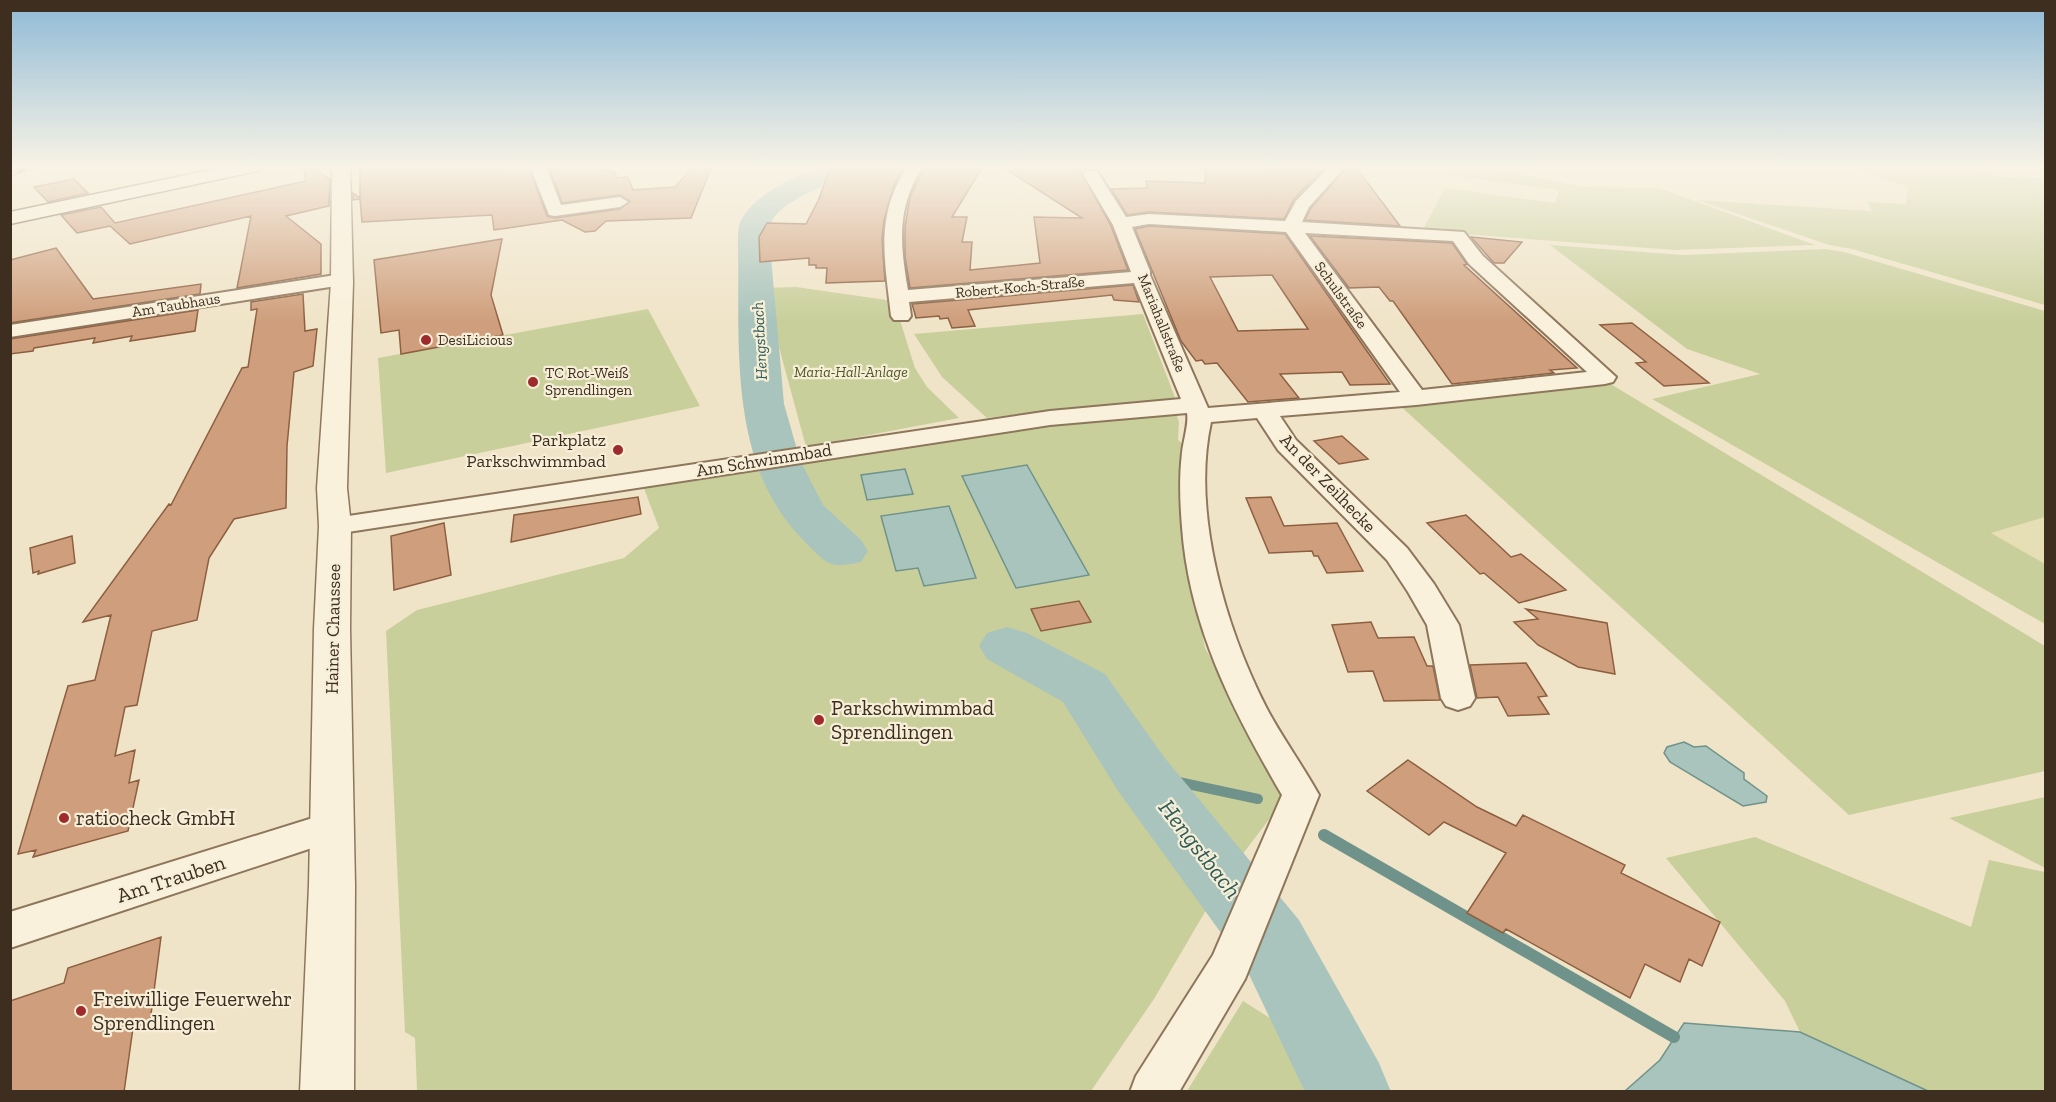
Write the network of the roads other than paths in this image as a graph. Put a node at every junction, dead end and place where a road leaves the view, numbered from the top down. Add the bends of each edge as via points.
1 (341, 217) edge
2 (892, 217) edge
3 (1117, 217) edge
4 (1295, 217) edge
5 (1122, 225) junction
6 (1291, 226) junction
7 (1140, 275) junction
8 (342, 280) junction
9 (10, 331) edge
10 (1416, 398) junction
11 (1197, 411) junction
12 (1264, 412) junction
13 (335, 526) junction
14 (1458, 698) dead end
15 (332, 827) junction
16 (10, 930) edge
17 (327, 1092) edge
18 (1153, 1092) edge

1 - 8 street, Hainer Chaussee
2 - 7 street, Robert-Koch-Straße via 900,307
3 - 5 street, Mariahallstraße
4 - 6 street
5 - 6 street via 1149,219
5 - 7 street, Mariahallstraße
6 - 10 street, Schulstraße
6 - 10 street, An der Zeilhecke via 1458,236 1476,260 1605,376
7 - 11 street, Mariahallstraße
8 - 9 street, Am Taubhaus
8 - 13 street, Hainer Chaussee via 332,488
10 - 12 street, An der Zeilhecke
11 - 12 street
11 - 13 street, Am Schwimmbad via 1050,418
11 - 18 street via 1197,548 1208,602 1250,708 1301,795 1230,966
12 - 14 street, An der Zeilhecke via 1287,445 1397,554 1424,591 1443,625
13 - 15 street, Hainer Chaussee
15 - 16 street, Am Trauben
15 - 17 street, Hainer Chaussee

